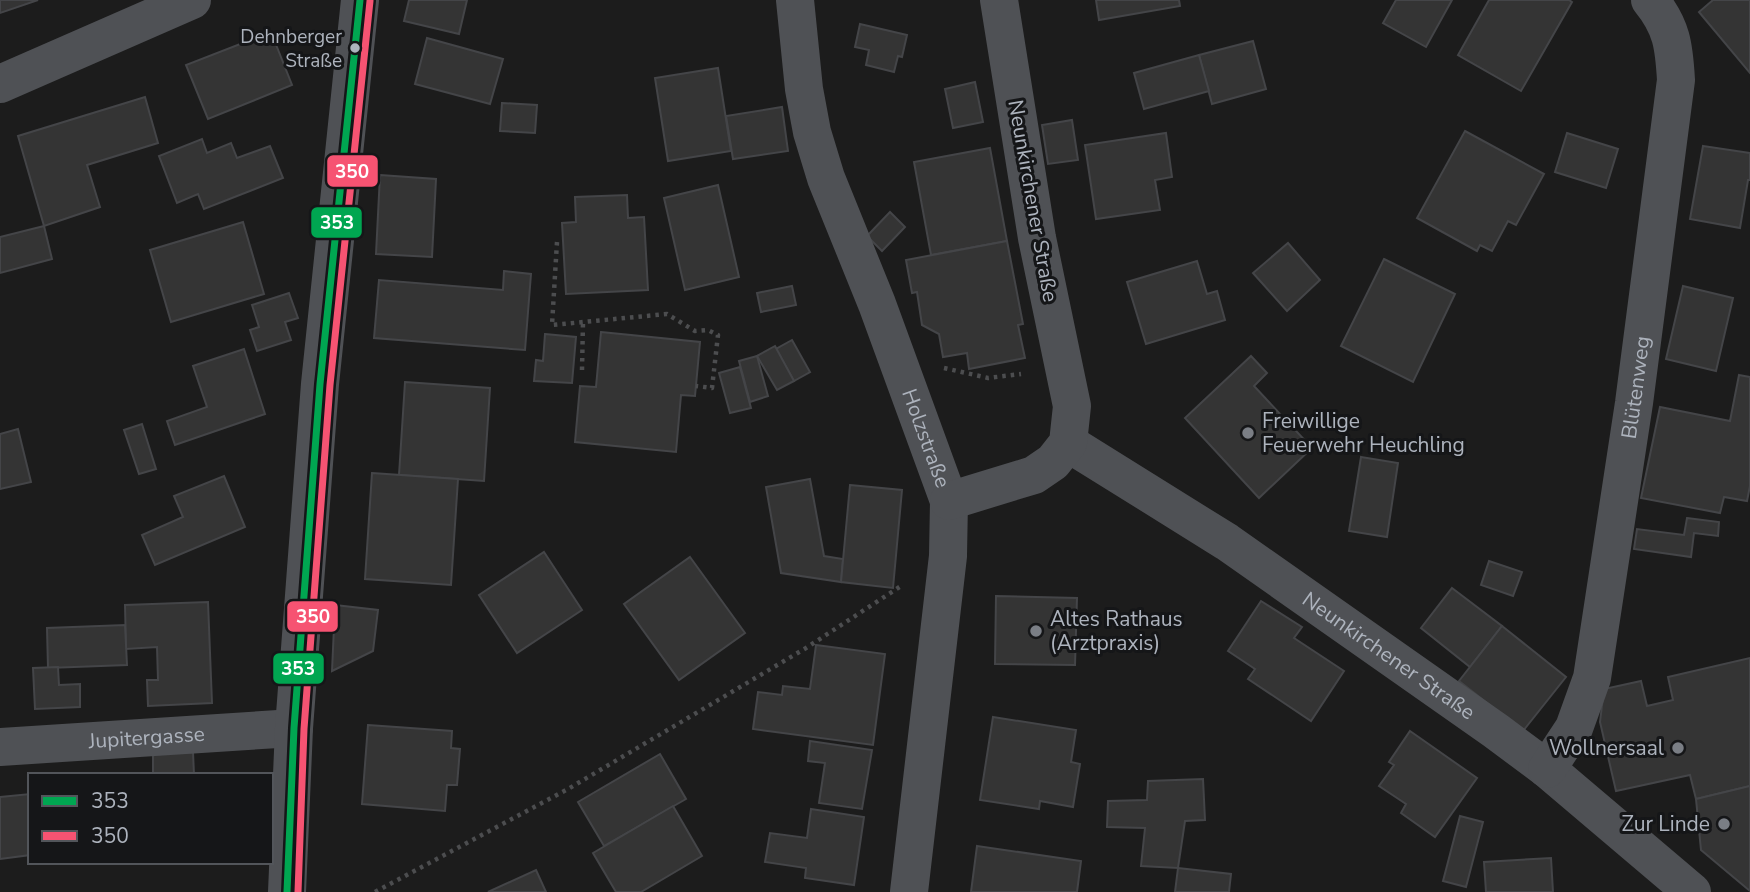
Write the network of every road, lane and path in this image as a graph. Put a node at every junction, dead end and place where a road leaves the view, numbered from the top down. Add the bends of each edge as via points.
1 (192, 0) edge
2 (360, 0) edge
3 (795, 0) edge
4 (999, 0) edge
5 (1650, 0) edge
6 (0, 84) edge
7 (557, 242) dead end
8 (583, 322) junction
9 (896, 356) junction
10 (1064, 368) junction
11 (582, 370) dead end
12 (696, 386) dead end
13 (1068, 443) junction
14 (948, 501) junction
15 (948, 556) junction
16 (295, 728) junction
17 (0, 747) edge
18 (1547, 769) junction
19 (287, 892) edge
20 (375, 892) edge
21 (909, 892) edge
22 (1692, 892) edge

1 - 6 street
2 - 16 street via 320,384
3 - 9 street, Holzstraße via 812,132
4 - 10 street, Neunkirchener Straße via 1037,239
5 - 18 street, Blütenweg via 1674,43 1676,80 1636,389 1592,678 1574,728
7 - 8 path via 552,325
8 - 11 path
8 - 12 path via 667,314 695,331 719,335 712,388
9 - 10 path via 988,378
9 - 14 street, Holzstraße
10 - 13 street, Neunkirchener Straße via 1072,406
13 - 14 street via 1053,462 1034,475
13 - 18 street, Neunkirchener Straße via 1227,542
14 - 15 street, Holzstraße
15 - 20 path via 806,648 568,789
15 - 21 street, Holzstraße
16 - 17 street, Jupitergasse
16 - 19 street
18 - 22 street, Neunkirchener Straße

